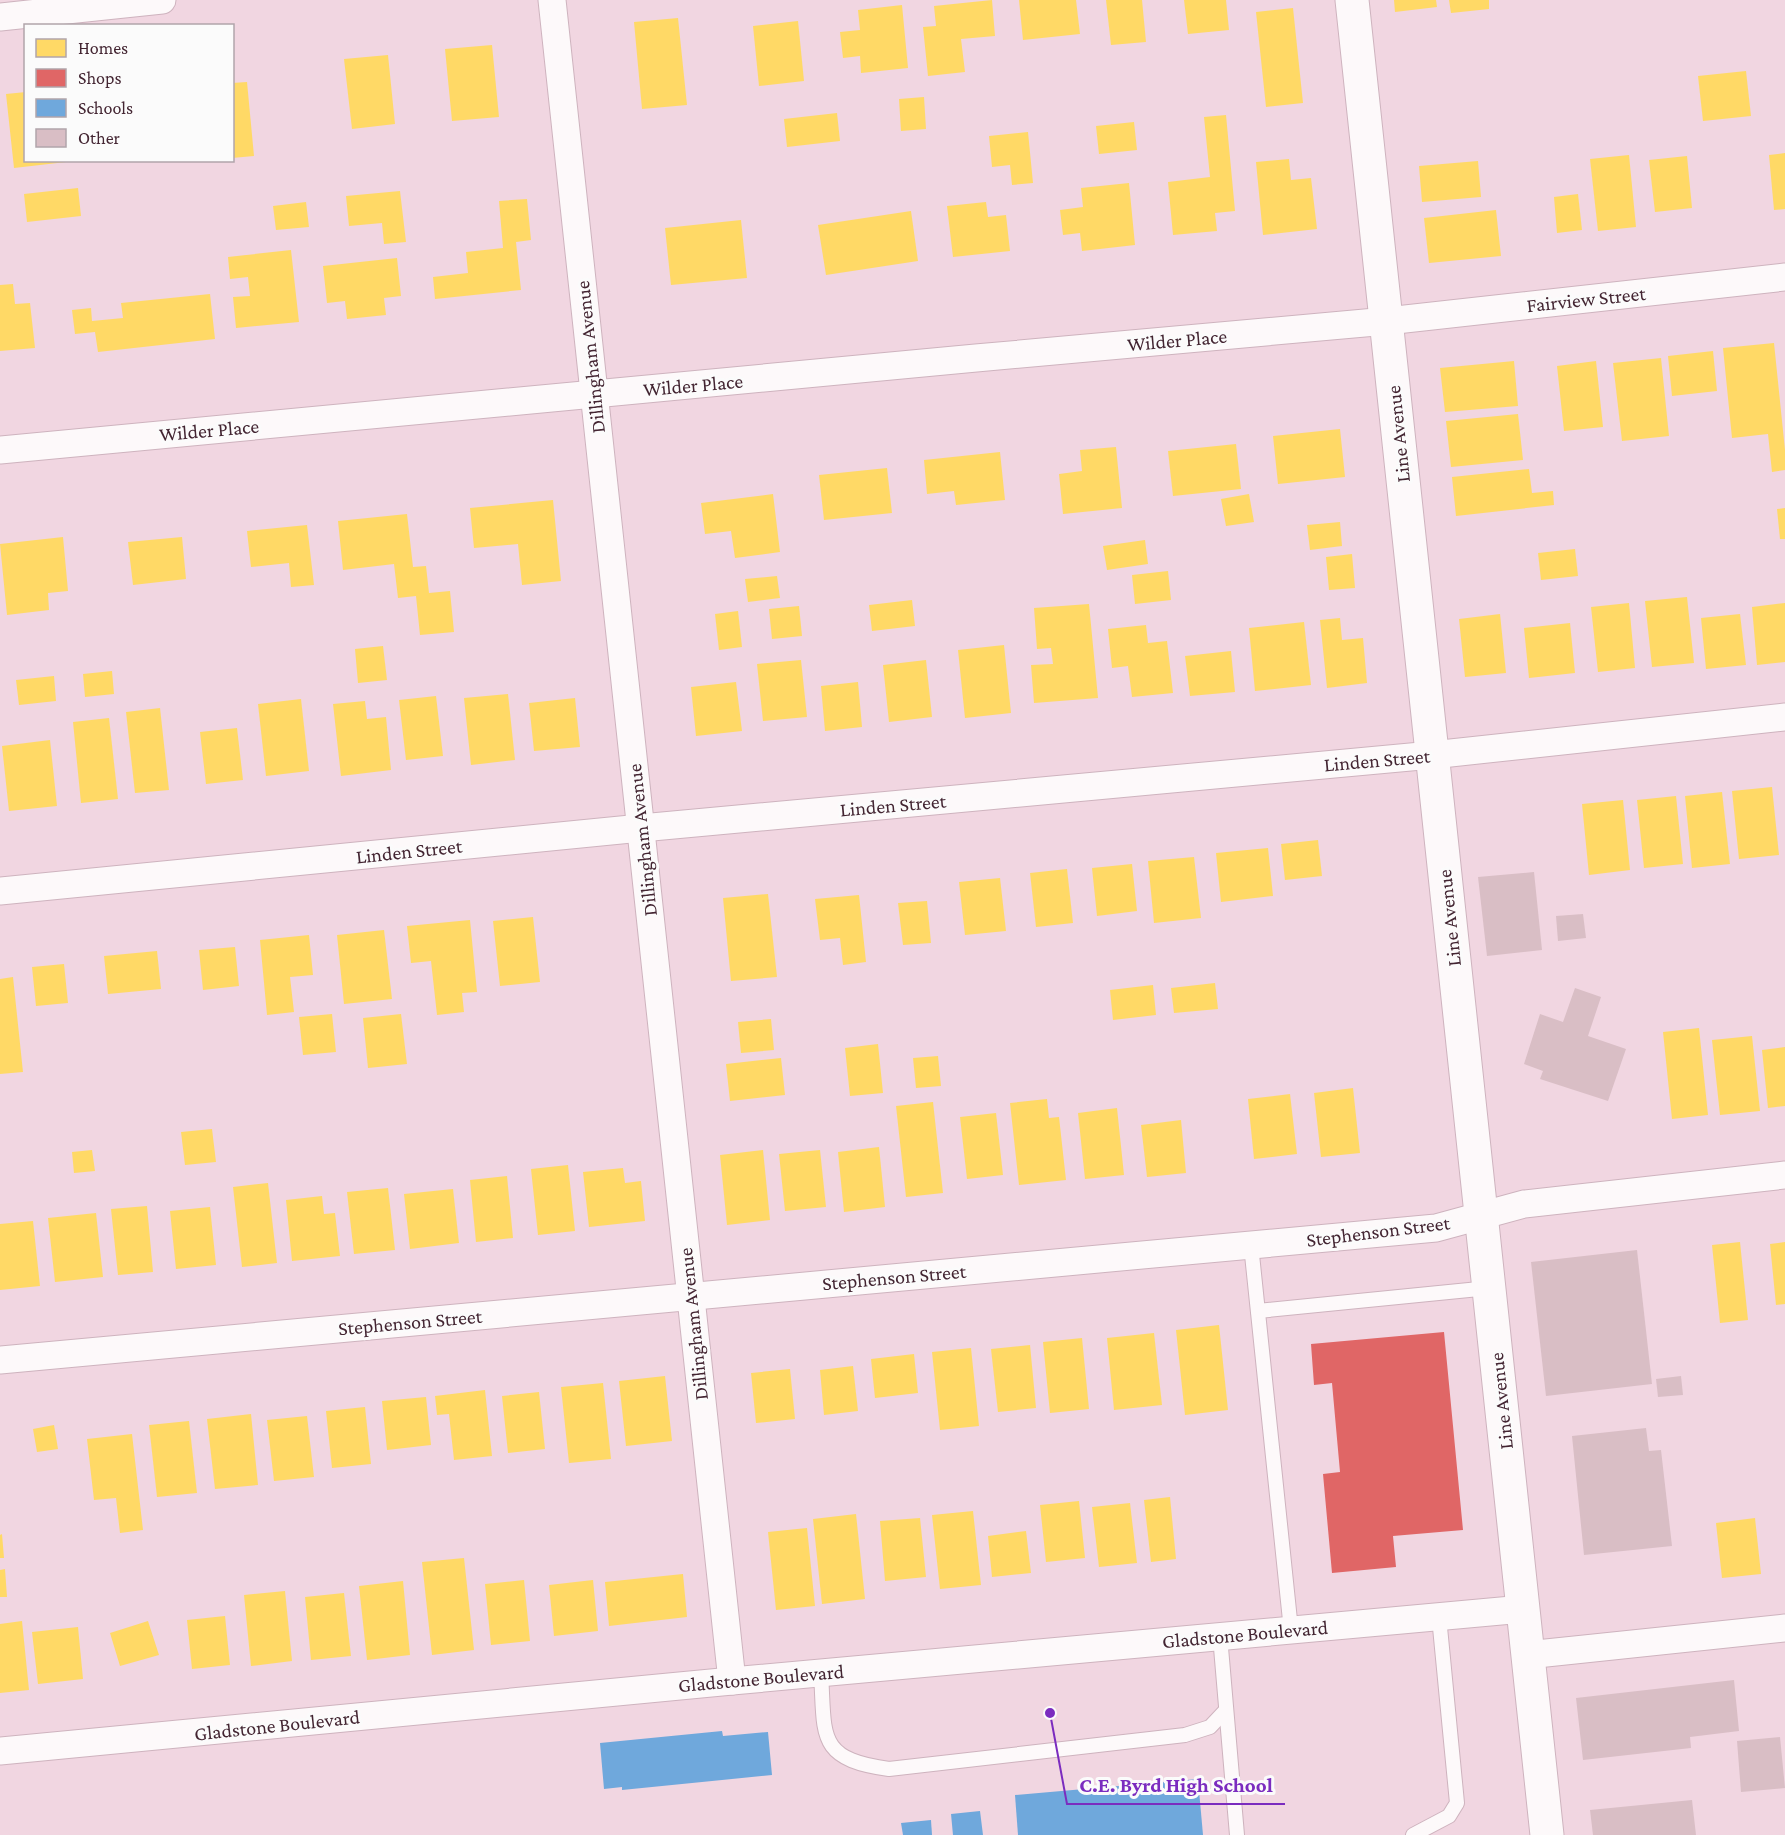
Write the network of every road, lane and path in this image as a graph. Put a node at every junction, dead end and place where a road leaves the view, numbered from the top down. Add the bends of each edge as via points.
1 (162, 0) edge
2 (552, 0) edge
3 (1352, 0) edge
4 (0, 17) edge
5 (1785, 276) edge
6 (1386, 321) junction
7 (594, 394) junction
8 (0, 450) edge
9 (1785, 717) edge
10 (1432, 755) junction
11 (641, 828) junction
12 (0, 891) edge
13 (1785, 1175) edge
14 (1482, 1216) junction
15 (1251, 1245) junction
16 (1489, 1288) junction
17 (690, 1296) junction
18 (1258, 1311) junction
19 (0, 1360) edge
20 (1523, 1609) junction
21 (1439, 1617) junction
22 (1785, 1628) edge
23 (1291, 1630) junction
24 (1220, 1636) junction
25 (1527, 1655) junction
26 (821, 1672) junction
27 (732, 1681) junction
28 (1226, 1710) junction
29 (0, 1751) edge
30 (1237, 1835) edge
31 (1413, 1835) edge
32 (1547, 1835) edge

1 - 4 street
2 - 7 street, Dillingham Avenue
3 - 6 main road, Line Avenue
5 - 6 street, Fairview Street
6 - 7 street, Wilder Place
6 - 10 main road, Line Avenue
7 - 8 street, Wilder Place
7 - 11 street, Dillingham Avenue
9 - 10 street, Linden Street
10 - 11 street, Linden Street
10 - 14 main road, Line Avenue
11 - 12 street, Linden Street
11 - 17 street, Dillingham Avenue
13 - 14 street, Stephenson Street via 1524,1204
14 - 15 street, Stephenson Street via 1436,1228
14 - 16 main road, Line Avenue
15 - 17 street, Stephenson Street
15 - 18 lane
16 - 18 lane
16 - 20 main road, Line Avenue
17 - 19 street, Stephenson Street
17 - 27 street, Dillingham Avenue
18 - 23 lane
20 - 21 street, Gladstone Boulevard
20 - 25 main road, Line Avenue
21 - 23 street, Gladstone Boulevard
21 - 31 lane via 1457,1803 1449,1816
22 - 25 street
23 - 24 street, Gladstone Boulevard
24 - 26 street, Gladstone Boulevard
24 - 28 lane
25 - 32 main road, Line Avenue
26 - 27 street, Gladstone Boulevard
26 - 28 lane via 825,1733 838,1754 863,1766 889,1769 1185,1735 1210,1727
27 - 29 street, Gladstone Boulevard
28 - 30 lane

